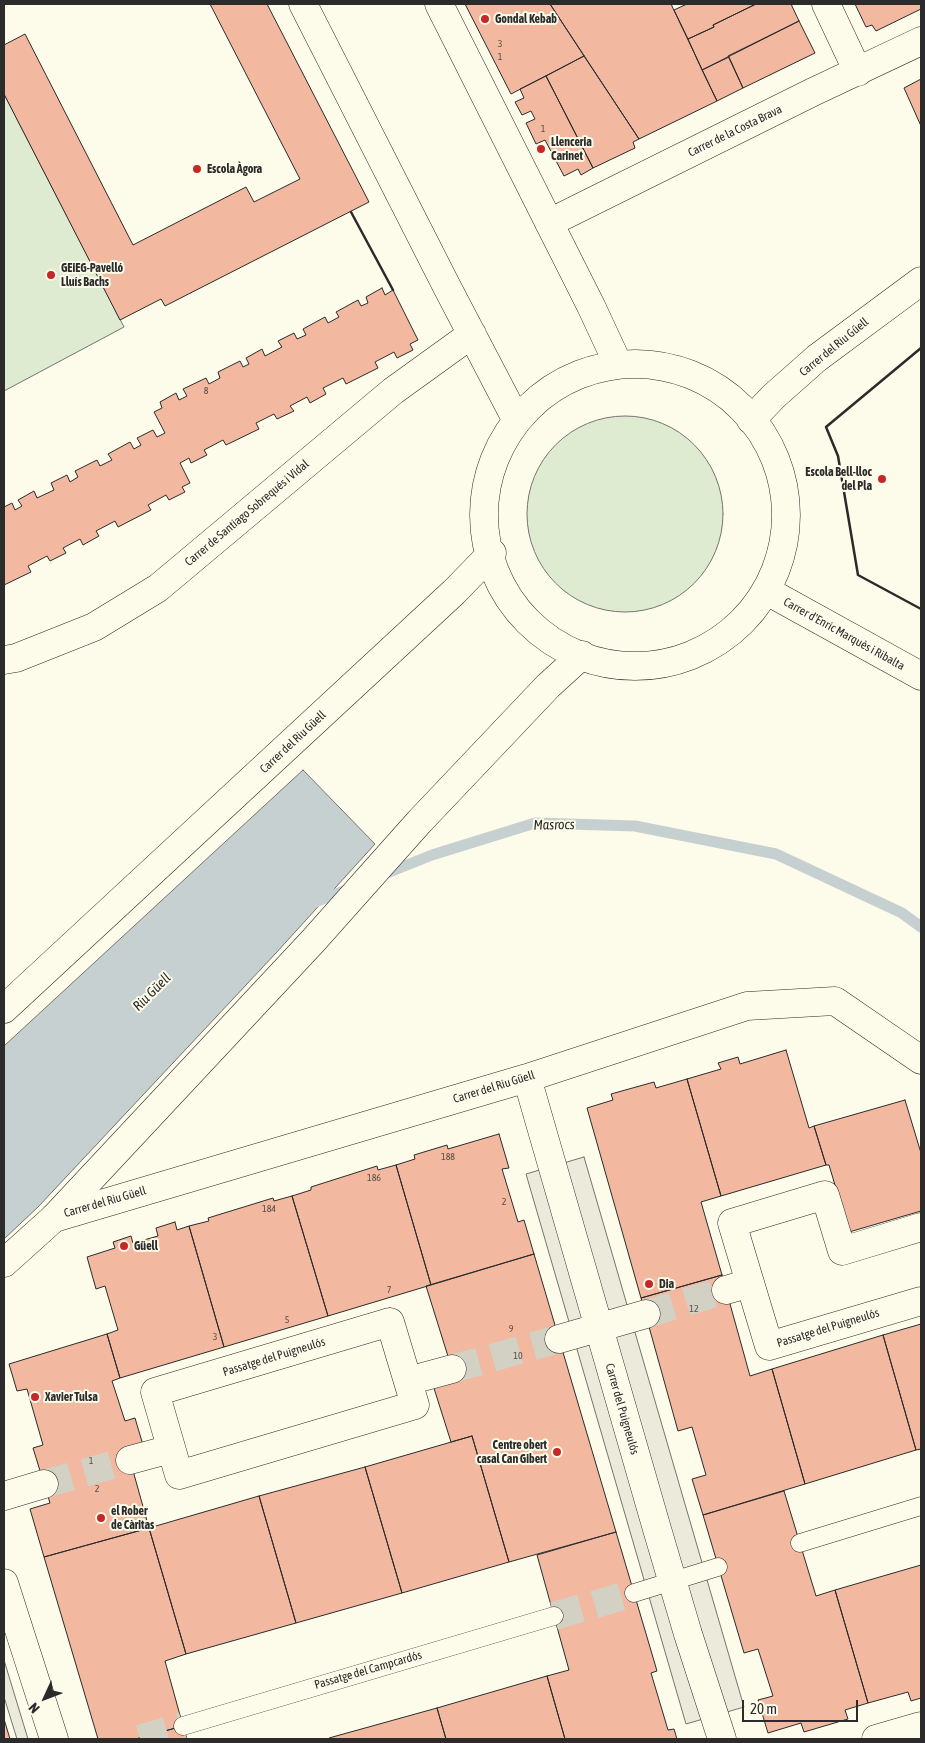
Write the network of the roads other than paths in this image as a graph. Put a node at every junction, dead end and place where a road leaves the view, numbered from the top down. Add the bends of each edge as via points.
1 (303, 4) edge
2 (439, 4) edge
3 (826, 4) edge
4 (921, 42) edge
5 (858, 72) junction
6 (549, 223) junction
7 (921, 281) edge
8 (472, 334) junction
9 (618, 364) junction
10 (516, 419) junction
11 (751, 420) junction
12 (492, 553) junction
13 (767, 591) junction
14 (582, 655) junction
15 (4, 660) edge
16 (921, 676) edge
17 (4, 1009) edge
18 (921, 1060) edge
19 (527, 1078) junction
20 (54, 1218) junction
21 (921, 1227) edge
22 (4, 1263) edge
23 (921, 1301) edge
24 (646, 1314) tunnel mouth
25 (598, 1327) junction
26 (559, 1339) tunnel mouth
27 (452, 1369) tunnel mouth
28 (408, 1381) junction
29 (171, 1448) junction
30 (130, 1460) tunnel mouth
31 (44, 1484) tunnel mouth
32 (4, 1496) edge
33 (921, 1506) edge
34 (800, 1542) dead end
35 (718, 1568) dead end
36 (673, 1581) junction
37 (4, 1583) edge
38 (634, 1593) tunnel mouth
39 (554, 1616) tunnel mouth
40 (183, 1726) tunnel mouth
41 (921, 1726) edge
42 (54, 1739) edge
43 (722, 1739) edge
44 (876, 1739) edge

1 - 8 street
2 - 6 street
3 - 5 street
4 - 5 street, Carrer de la Costa Brava
5 - 6 street, Carrer de la Costa Brava
6 - 9 street
7 - 11 street, Carrer del Riu Güell via 817,358
8 - 10 street
8 - 15 street, Carrer de Santiago Sobrequés i Vidal via 393,391 158,588 94,627
9 - 10 street via 593,368 557,383 531,402
9 - 11 street via 638,362 671,368 694,377 724,396
10 - 12 street via 501,441 488,480 486,522
11 - 13 street via 778,471 786,515 775,576
12 - 14 street via 526,614 541,630
12 - 17 street, Carrer del Riu Güell via 454,592
13 - 14 street via 758,606 729,636 682,660 640,667 598,661
13 - 16 street, Carrer d'Enric Marquès i Ribalta
14 - 20 street, Carrer del Riu Güell via 541,692 419,822
18 - 19 street, Carrer del Riu Güell via 835,1001 747,1006
19 - 20 street, Carrer del Riu Güell
19 - 25 street, Carrer del Puigneulós
20 - 22 street, Carrer del Riu Güell
21 - 23 street, Passatge del Puigneulós via 842,1251 825,1195 732,1223 738,1287 769,1346
24 - 25 street
25 - 26 street
25 - 36 street, Carrer del Puigneulós
27 - 28 street
28 - 29 street, Passatge del Puigneulós via 415,1405 179,1475
28 - 29 street, Passatge del Puigneulós via 390,1322 155,1392
29 - 30 street
31 - 32 street
33 - 34 lane
35 - 36 lane
36 - 38 lane
36 - 43 street, Carrer del Puigneulós
37 - 42 street
39 - 40 lane, Passatge del Campcardós
41 - 44 street

